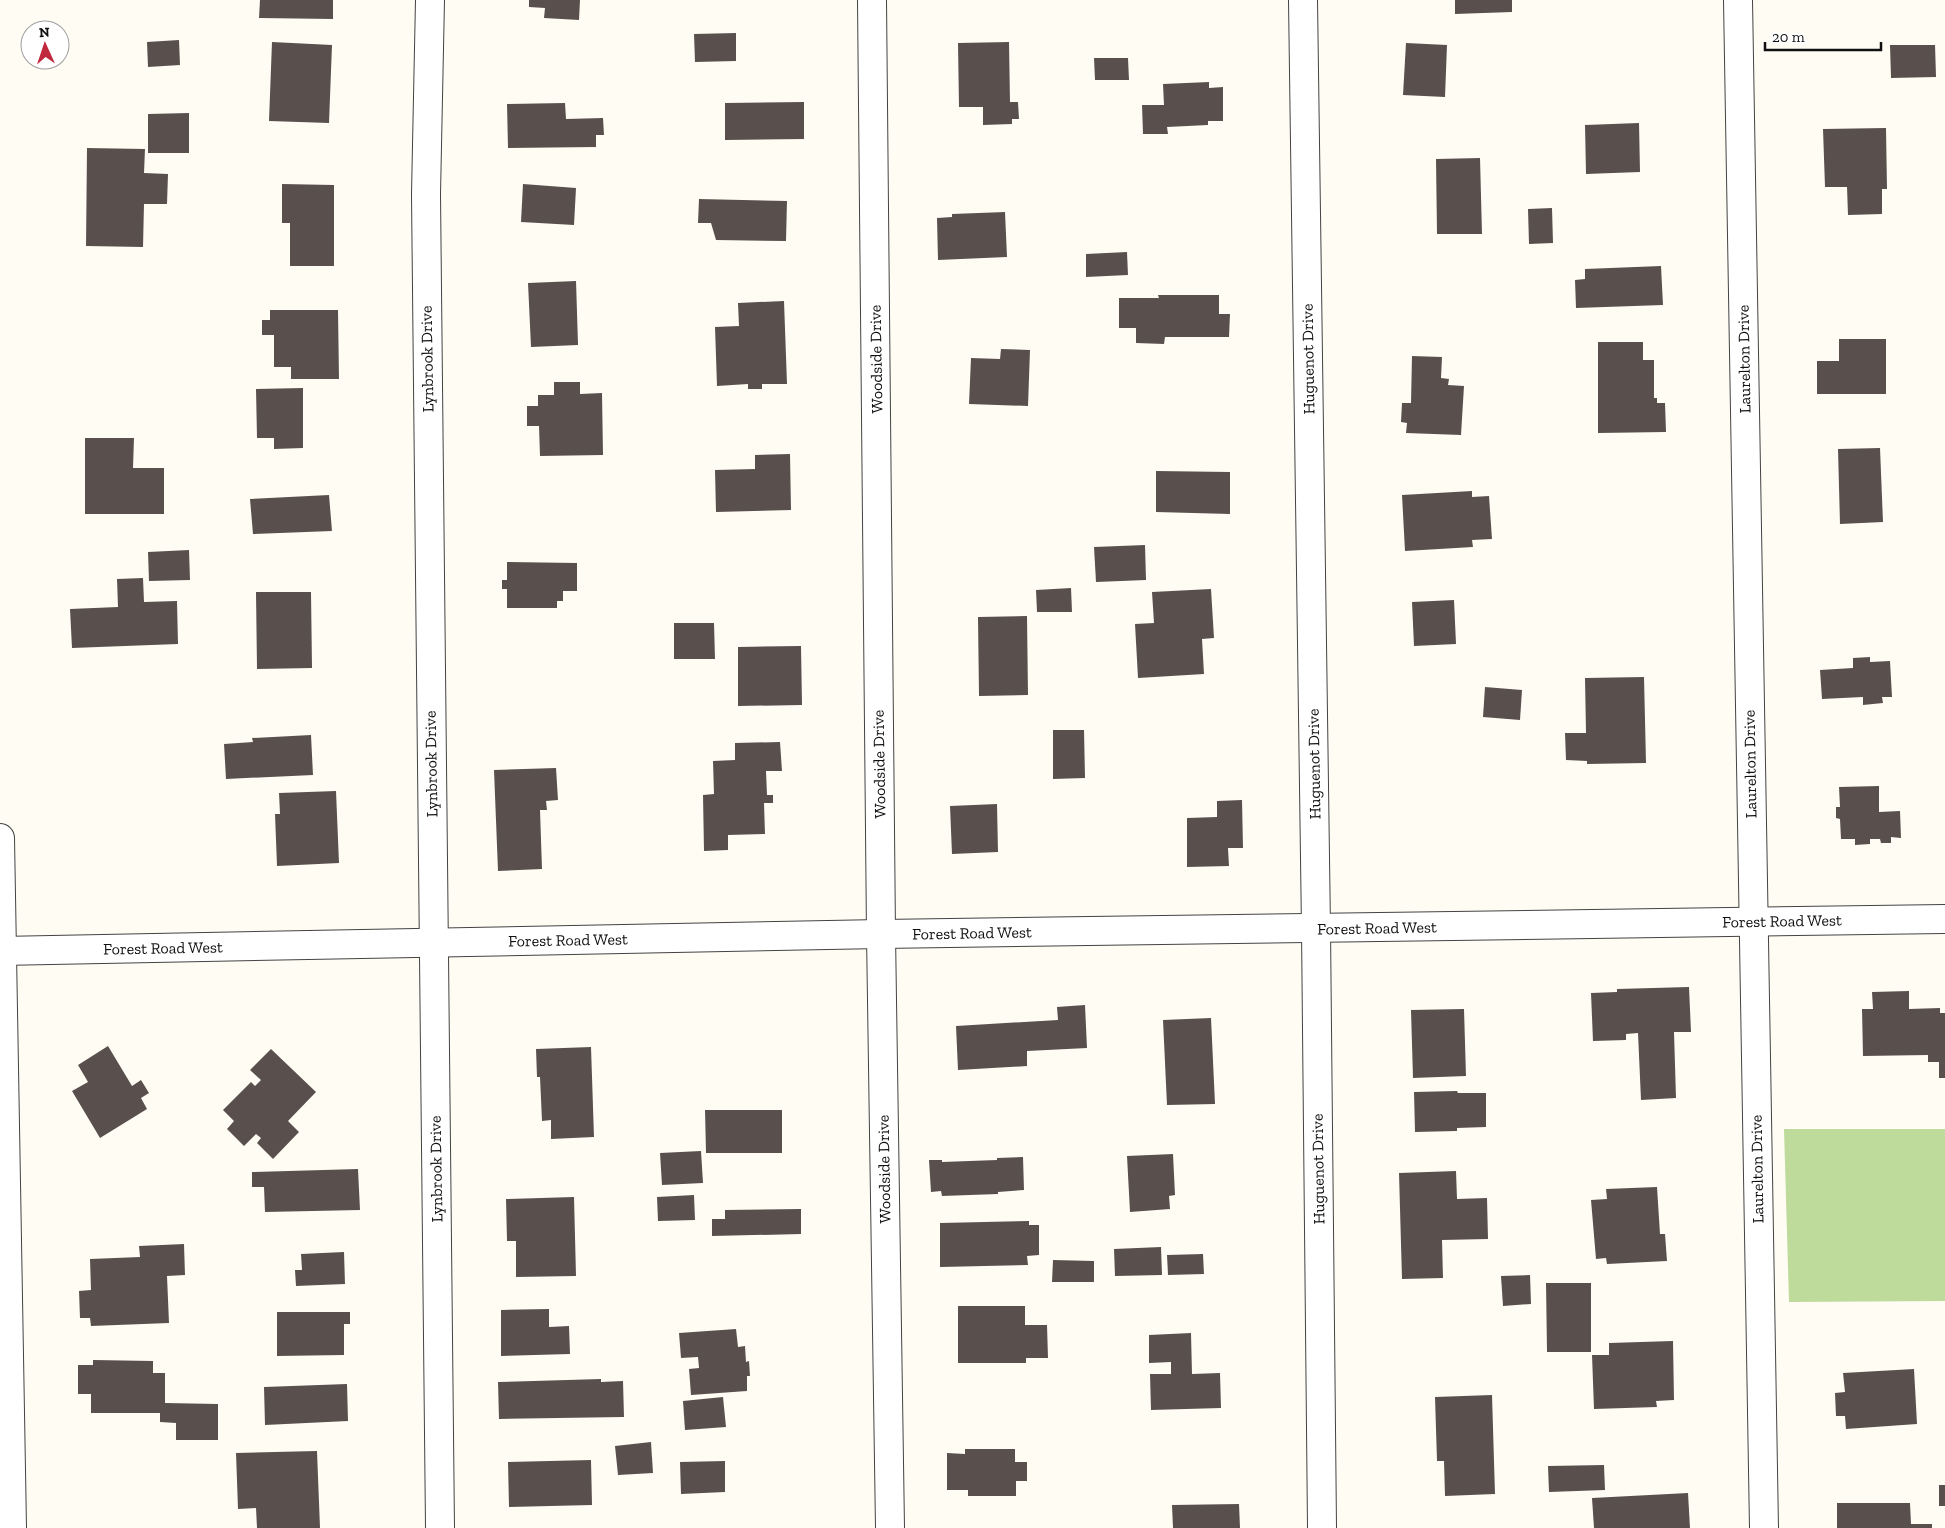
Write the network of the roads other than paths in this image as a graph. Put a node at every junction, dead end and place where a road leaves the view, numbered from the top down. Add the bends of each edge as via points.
1 (430, 0) edge
2 (872, 0) edge
3 (1303, 0) edge
4 (1738, 0) edge
5 (0, 838) edge
6 (1945, 919) edge
7 (1753, 921) junction
8 (1316, 929) junction
9 (881, 934) junction
10 (433, 942) junction
11 (1, 951) edge
12 (12, 1528) edge
13 (440, 1528) edge
14 (890, 1528) edge
15 (1322, 1528) edge
16 (1764, 1528) edge

1 - 10 street, Lynbrook Drive via 426,194
2 - 9 street, Woodside Drive
3 - 8 street, Huguenot Drive
4 - 7 street, Laurelton Drive
5 - 11 street
6 - 7 street, Forest Road West
7 - 8 street, Forest Road West
7 - 16 street, Laurelton Drive
8 - 9 street, Forest Road West
8 - 15 street, Huguenot Drive
9 - 10 street, Forest Road West
9 - 14 street, Woodside Drive
10 - 11 street, Forest Road West
10 - 13 street, Lynbrook Drive
11 - 12 street

